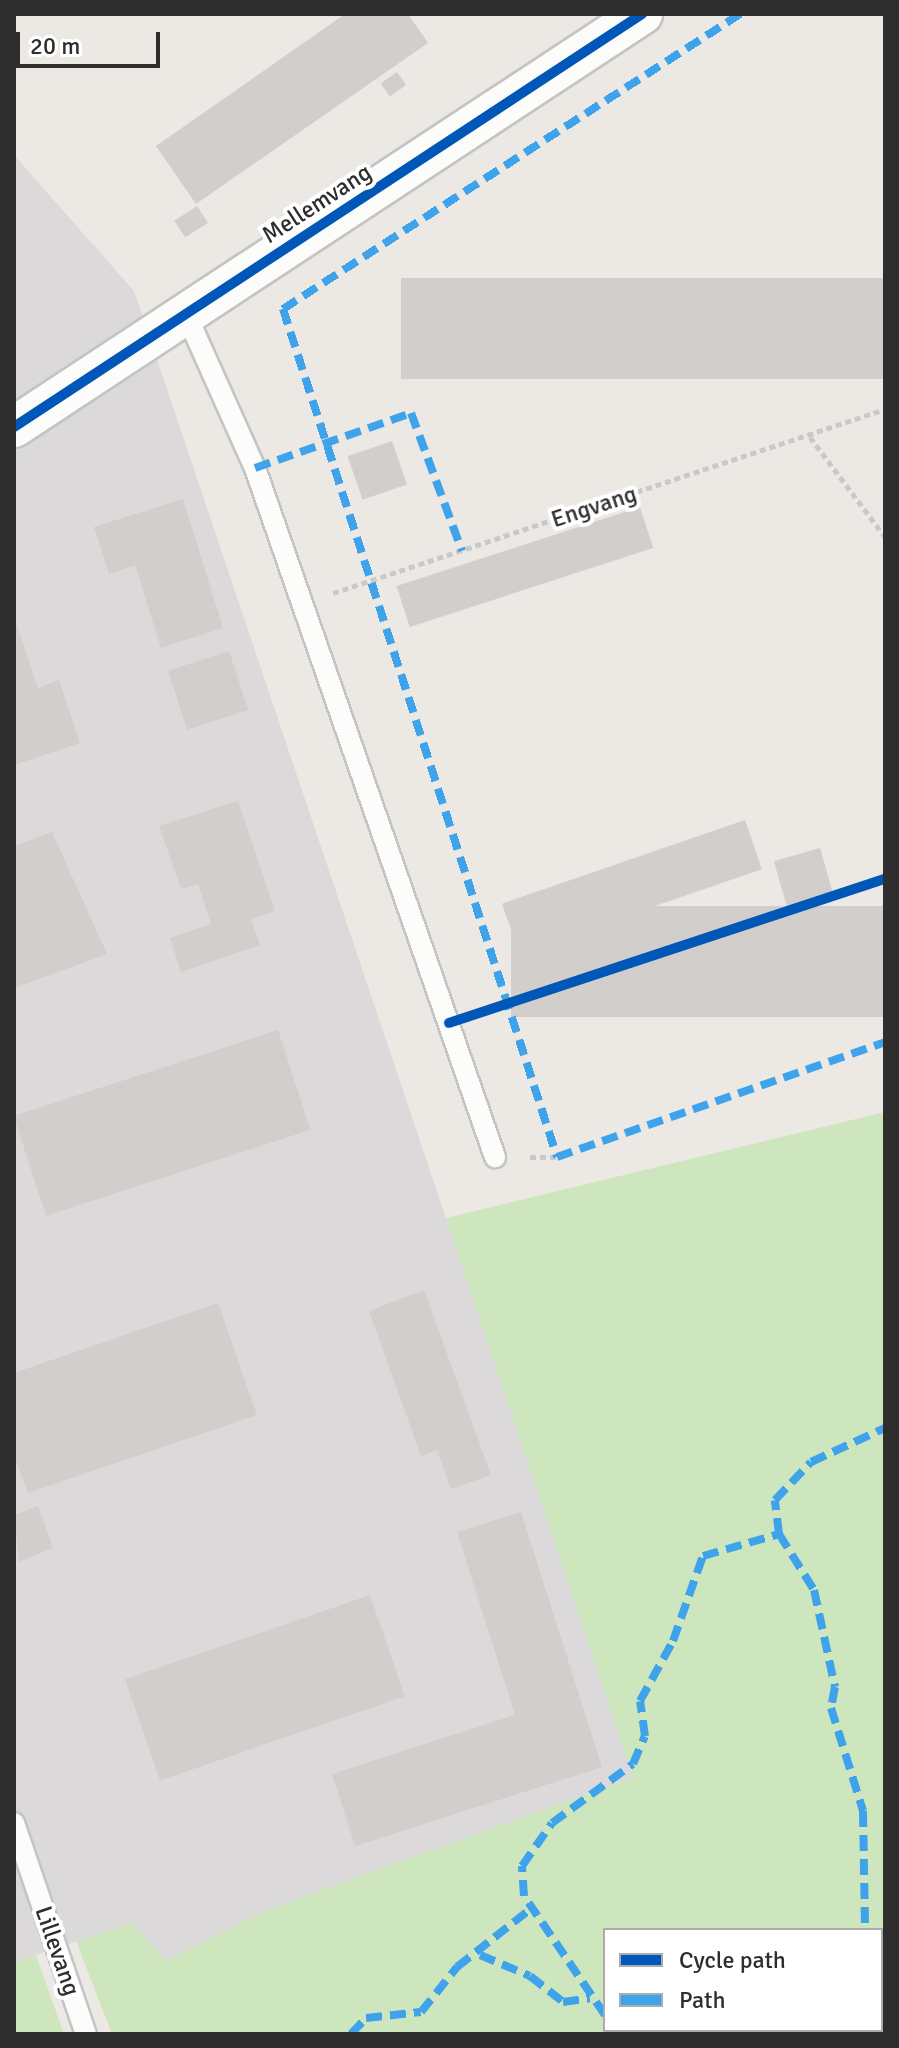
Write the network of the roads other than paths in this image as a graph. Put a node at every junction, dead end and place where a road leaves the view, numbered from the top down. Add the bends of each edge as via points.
1 (642, 14) edge
2 (186, 314) junction
3 (14, 427) edge
4 (495, 1157) dead end
5 (14, 1823) edge
6 (86, 2034) edge

1 - 2 street, Mellemvang
2 - 3 street, Mellemvang
2 - 4 lane via 255,468
5 - 6 lane, Lillevang

